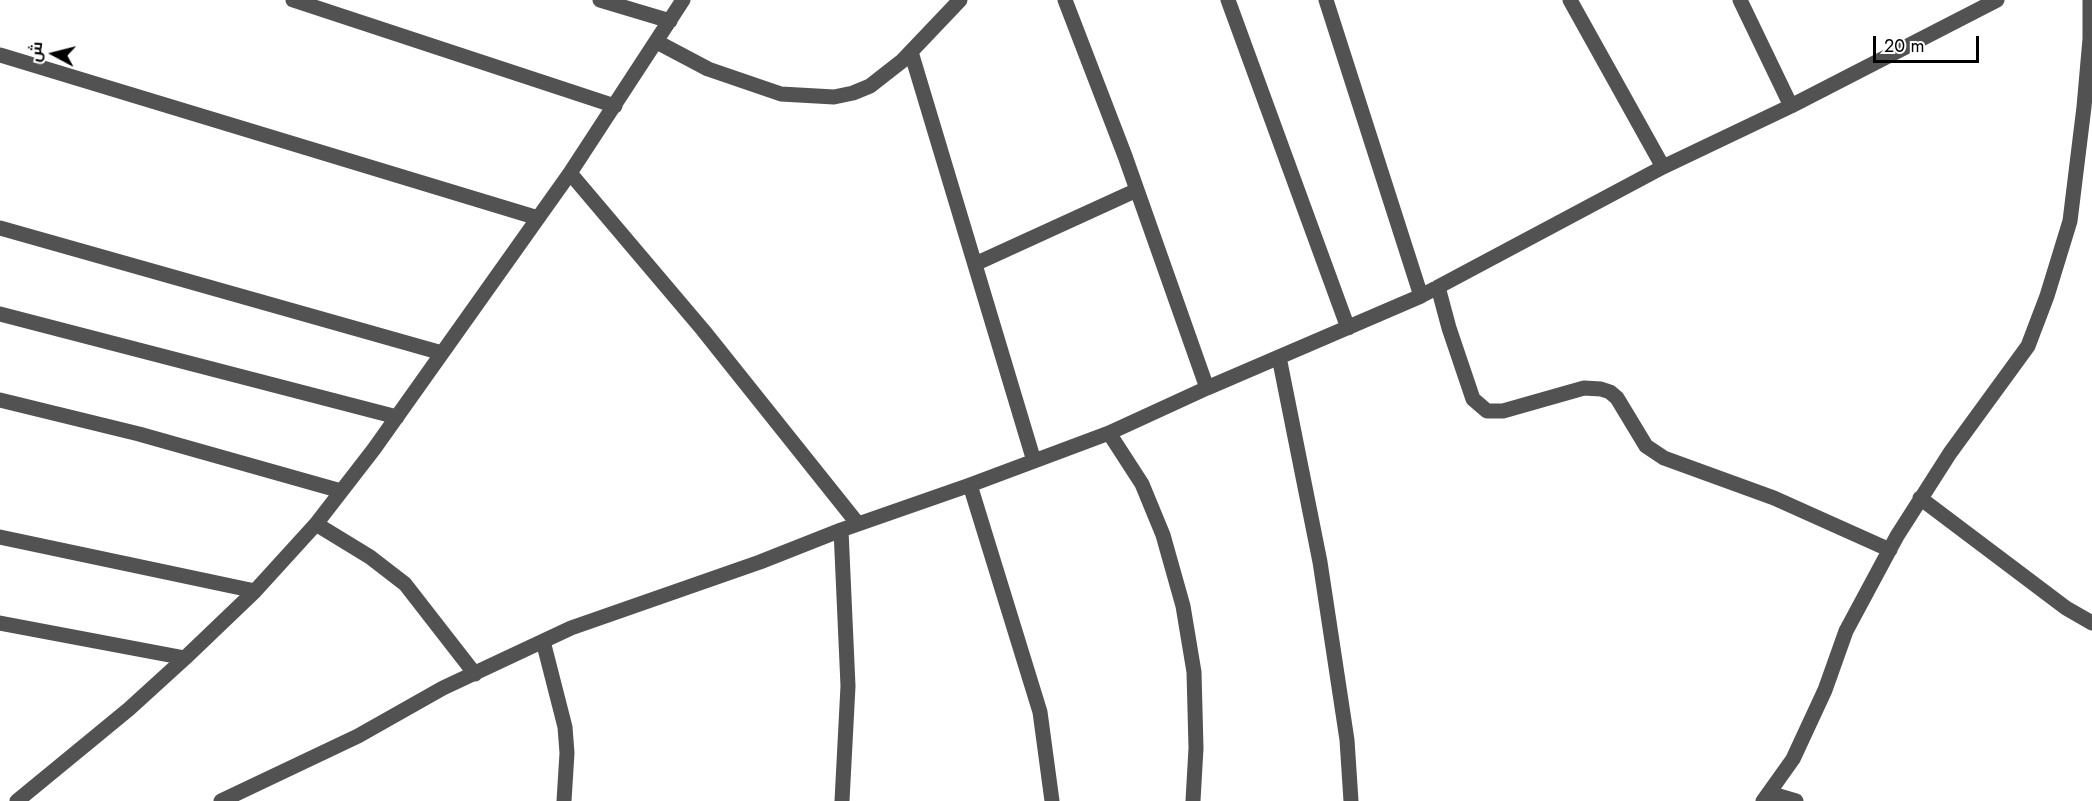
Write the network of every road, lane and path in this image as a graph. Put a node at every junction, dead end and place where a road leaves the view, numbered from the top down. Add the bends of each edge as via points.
1 (293, 0) edge
2 (600, 0) edge
3 (683, 0) edge
4 (960, 0) edge
5 (1065, 0) edge
6 (1228, 0) edge
7 (1326, 0) edge
8 (1570, 0) edge
9 (1740, 0) edge
10 (1997, 0) edge
11 (2090, 0) edge
12 (670, 21) junction
13 (657, 42) junction
14 (911, 52) junction
15 (0, 55) edge
16 (615, 106) junction
17 (1791, 106) junction
18 (1662, 166) junction
19 (570, 173) junction
20 (1137, 190) junction
21 (538, 218) junction
22 (0, 228) edge
23 (975, 264) junction
24 (1438, 287) junction
25 (1421, 296) junction
26 (0, 314) edge
27 (1348, 328) junction
28 (442, 353) junction
29 (1279, 357) junction
30 (1207, 388) junction
31 (0, 400) edge
32 (397, 417) junction
33 (1109, 433) junction
34 (1034, 460) junction
35 (970, 485) junction
36 (341, 491) junction
37 (1920, 498) junction
38 (316, 524) junction
39 (858, 524) junction
40 (841, 530) junction
41 (0, 537) edge
42 (1890, 550) junction
43 (255, 591) junction
44 (0, 623) edge
45 (2092, 624) edge
46 (543, 641) junction
47 (185, 658) junction
48 (475, 675) junction
49 (1766, 797) edge
50 (17, 801) edge
51 (221, 801) edge
52 (564, 801) edge
53 (842, 801) edge
54 (1052, 801) edge
55 (1193, 801) edge
56 (1351, 801) edge
57 (1796, 801) edge

1 - 16 street
2 - 12 street
3 - 12 street
4 - 14 street
5 - 20 street
6 - 27 street
7 - 25 street
8 - 18 street
9 - 17 street
10 - 17 street
11 - 37 street via 2084,107 2070,221 2047,296 2028,346
12 - 13 street
13 - 14 street via 708,69 781,94 834,97 870,86
13 - 16 street
14 - 23 street
15 - 21 street
16 - 19 street
17 - 18 street
18 - 24 street
19 - 21 street
19 - 39 street via 703,330
20 - 23 street
20 - 30 street
21 - 28 street
22 - 28 street
23 - 34 street
24 - 25 street
24 - 42 street via 1473,399 1487,411 1503,411 1584,388 1610,392 1646,446 1664,458 1774,498
25 - 27 street
26 - 32 street
27 - 29 street
28 - 32 street
29 - 30 street
29 - 56 street via 1320,562 1347,740
30 - 33 street
31 - 36 street
32 - 36 street
33 - 34 street
33 - 55 street via 1142,484 1163,535 1183,606 1194,672
34 - 35 street
35 - 39 street
35 - 54 street via 1040,712
36 - 38 street
37 - 42 street
37 - 45 street
38 - 43 street
38 - 48 street via 405,584
39 - 40 street
40 - 46 street
40 - 53 street via 848,686
41 - 43 street
42 - 49 street via 1846,631 1825,690 1792,759
43 - 47 street
44 - 47 street
46 - 48 street
46 - 52 street via 564,727
47 - 50 street
48 - 51 street
49 - 57 street

